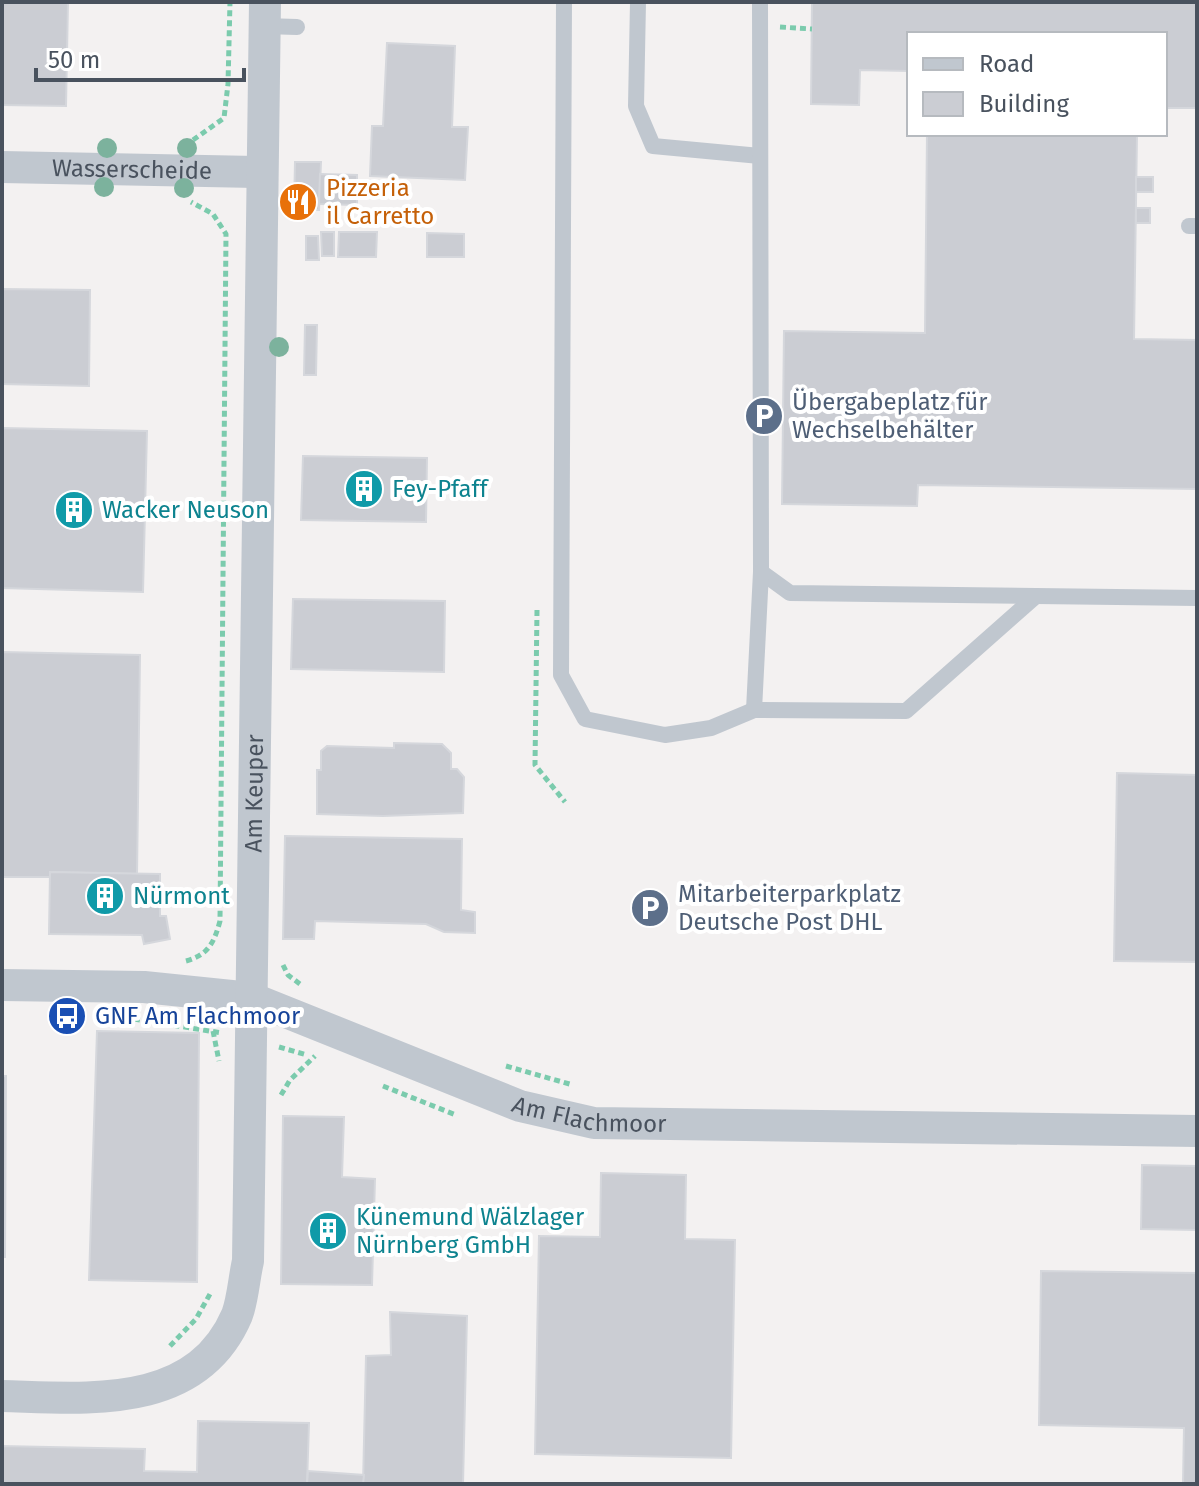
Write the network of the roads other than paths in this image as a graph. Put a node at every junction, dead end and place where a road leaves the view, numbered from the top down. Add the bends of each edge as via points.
1 (564, 2) edge
2 (638, 2) edge
3 (760, 2) edge
4 (265, 14) edge
5 (297, 27) dead end
6 (760, 156) junction
7 (2, 167) edge
8 (261, 172) junction
9 (761, 572) junction
10 (1036, 596) junction
11 (1197, 598) edge
12 (754, 710) junction
13 (2, 985) edge
14 (251, 998) junction
15 (1197, 1131) edge
16 (2, 1396) edge

1 - 12 lane via 561,675 585,719 665,735 711,728
2 - 6 lane via 636,106 653,146
3 - 6 lane
4 - 5 lane
4 - 8 street, Am Keuper
6 - 9 lane
7 - 8 street, Wasserscheide
8 - 14 street, Am Keuper
9 - 10 lane via 790,593
9 - 12 lane
10 - 11 lane
10 - 12 lane via 906,711
13 - 14 street, Am Flachmoor via 144,987
14 - 15 street, Am Flachmoor via 520,1106 594,1123
14 - 16 street, Am Keuper via 248,1261 237,1315 212,1355 172,1384 121,1397

